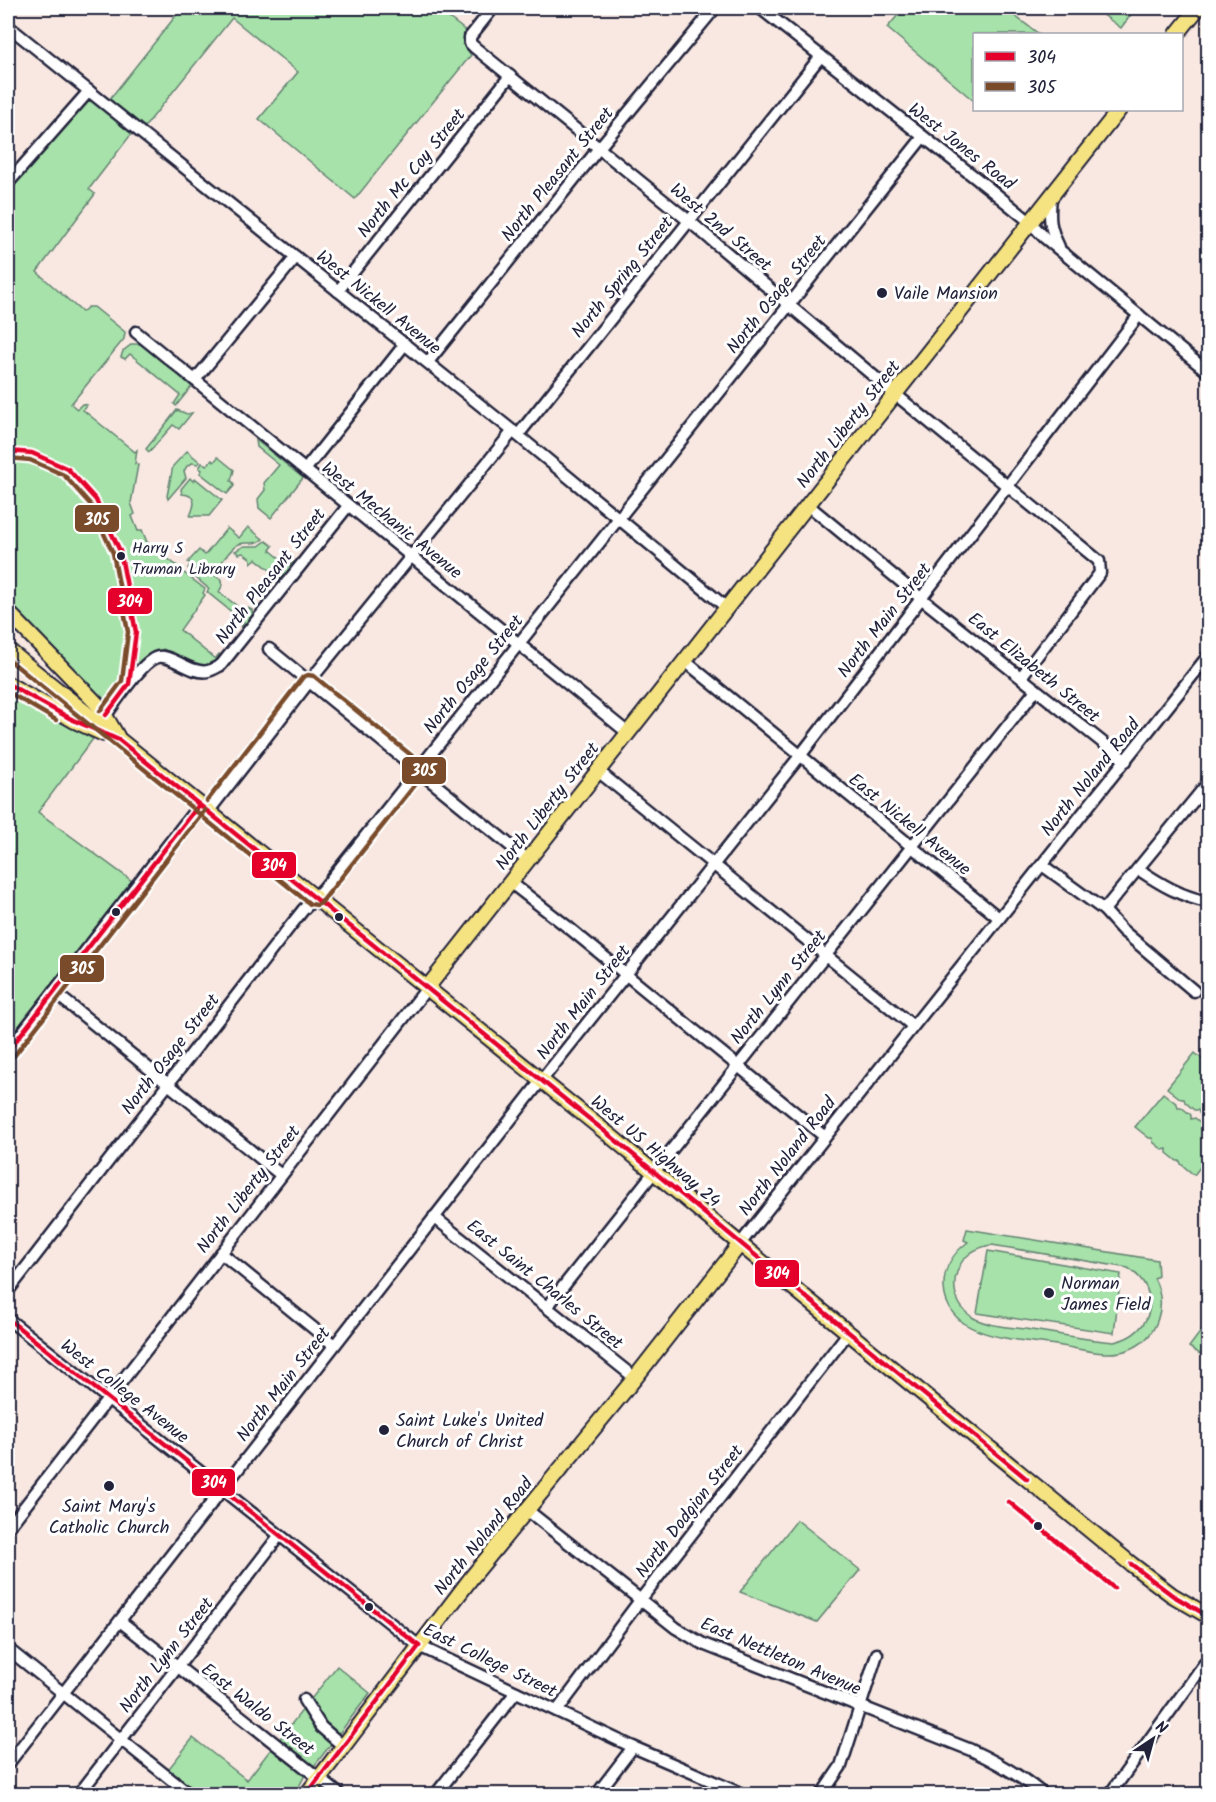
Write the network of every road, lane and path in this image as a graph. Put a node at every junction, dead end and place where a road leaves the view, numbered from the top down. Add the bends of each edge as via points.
1 (493, 8) edge
2 (715, 8) edge
3 (760, 8) edge
4 (1198, 8) edge
5 (8, 26) edge
6 (1178, 33) edge
7 (821, 56) junction
8 (510, 76) junction
9 (89, 91) junction
10 (1118, 111) edge
11 (923, 136) junction
12 (599, 148) junction
13 (8, 183) edge
14 (1052, 195) junction
15 (689, 220) junction
16 (1030, 222) junction
17 (1060, 250) junction
18 (296, 257) junction
19 (338, 291) junction
20 (789, 305) junction
21 (1139, 315) junction
22 (136, 332) dead end
23 (405, 344) junction
24 (428, 362) junction
25 (1209, 372) edge
26 (195, 380) junction
27 (895, 394) junction
28 (515, 433) junction
29 (304, 470) junction
30 (1008, 487) junction
31 (808, 505) junction
32 (348, 506) junction
33 (618, 518) junction
34 (411, 556) junction
35 (922, 598) junction
36 (727, 608) junction
37 (8, 612) edge
38 (518, 644) junction
39 (8, 650) edge
40 (270, 650) dead end
41 (1209, 656) edge
42 (685, 661) junction
43 (1021, 677) junction
44 (309, 682) junction
45 (8, 684) edge
46 (1036, 690) junction
47 (106, 715) junction
48 (628, 733) junction
49 (119, 741) junction
50 (800, 756) junction
51 (1126, 760) junction
52 (417, 770) junction
53 (598, 771) junction
54 (1209, 783) edge
55 (204, 808) junction
56 (912, 847) junction
57 (528, 860) junction
58 (713, 865) junction
59 (1042, 865) junction
60 (1138, 868) junction
61 (510, 882) junction
62 (315, 898) junction
63 (1209, 902) edge
64 (1104, 910) junction
65 (999, 918) junction
66 (825, 955) junction
67 (626, 975) junction
68 (427, 988) junction
69 (54, 992) junction
70 (1194, 992) dead end
71 (913, 1026) junction
72 (8, 1052) edge
73 (737, 1065) junction
74 (542, 1080) junction
75 (167, 1085) junction
76 (825, 1137) junction
77 (653, 1171) junction
78 (281, 1175) junction
79 (434, 1217) junction
80 (740, 1245) junction
81 (221, 1253) junction
82 (8, 1291) edge
83 (547, 1307) junction
84 (8, 1319) edge
85 (848, 1333) junction
86 (334, 1345) junction
87 (635, 1378) junction
88 (108, 1399) junction
89 (223, 1489) junction
90 (527, 1510) junction
91 (8, 1528) edge
92 (279, 1536) junction
93 (641, 1599) junction
94 (1209, 1616) edge
95 (120, 1621) junction
96 (419, 1646) junction
97 (8, 1649) edge
98 (877, 1654) dead end
99 (1209, 1659) edge
100 (178, 1667) junction
101 (516, 1692) junction
102 (63, 1694) junction
103 (304, 1700) dead end
104 (860, 1707) junction
105 (557, 1710) junction
106 (121, 1741) junction
107 (343, 1746) junction
108 (633, 1747) junction
109 (8, 1764) edge
110 (318, 1778) junction
111 (79, 1794) edge
112 (189, 1794) edge
113 (306, 1794) edge
114 (339, 1794) edge
115 (436, 1794) edge
116 (597, 1794) edge
117 (742, 1794) edge
118 (822, 1794) edge
119 (1043, 1794) edge
120 (1110, 1794) edge

1 - 8 street, West 2nd Street via 470,37 470,43
2 - 12 street, North Pleasant Street
3 - 7 street, West Jones Road
4 - 6 main road
5 - 9 street, West Nickell Avenue
7 - 11 street, West Jones Road
7 - 15 street, North Spring Street
8 - 12 street, West 2nd Street
8 - 19 street, North Mc Coy Street
9 - 13 street
9 - 18 street, West Nickell Avenue
10 - 14 main road, North Liberty Street
11 - 16 street, West Jones Road
11 - 20 street, North Osage Street
12 - 15 street, West 2nd Street
12 - 24 street, North Pleasant Street
14 - 16 main road, North Liberty Street
14 - 17 street via 1050,229
15 - 20 street, West 2nd Street
15 - 28 street, North Spring Street
16 - 17 street, West Jones Road
16 - 27 main road, North Liberty Street
17 - 21 street, West Jones Road
18 - 19 street, West Nickell Avenue
18 - 26 street
19 - 23 street, West Nickell Avenue
20 - 27 street, West 2nd Street
20 - 33 street, North Osage Street
21 - 25 street, West Jones Road
21 - 30 street, North Main Street
22 - 26 street, West Mechanic Avenue
23 - 24 street, West Nickell Avenue
23 - 29 street
24 - 28 street, West Nickell Avenue
26 - 29 street, West Mechanic Avenue
27 - 30 street, West 2nd Street
27 - 31 main road, North Liberty Street
28 - 33 street, West Nickell Avenue
28 - 34 street, North Spring Street
29 - 32 street, West Mechanic Avenue
30 - 35 street, North Main Street
30 - 43 street, West 2nd Street via 1100,561 1100,573
31 - 35 street, East Elizabeth Street
31 - 36 main road, North Liberty Street
32 - 34 street, West Mechanic Avenue
32 - 47 street, North Pleasant Street via 221,664 209,671 195,671 163,656 154,658
33 - 36 street, West Nickell Avenue
33 - 38 street, North Osage Street
34 - 38 street, West Mechanic Avenue
34 - 44 street, North Spring Street
35 - 43 street, East Elizabeth Street
35 - 50 street, North Main Street
36 - 42 main road, North Liberty Street
37 - 47 main road
38 - 48 street, West Mechanic Avenue
38 - 52 street, North Osage Street
39 - 49 main road
40 - 44 street
41 - 51 street, North Noland Road
42 - 48 main road, North Liberty Street
42 - 50 street
43 - 46 street, East Elizabeth Street
44 - 52 street
44 - 55 street, North Spring Street
45 - 49 main road
46 - 51 street, East Elizabeth Street
46 - 56 street, North Lynn Street
47 - 49 main road
48 - 53 main road, North Liberty Street
49 - 55 main road, West US Highway 24
50 - 56 street, East Nickell Avenue
50 - 58 street, North Main Street
51 - 59 street, North Noland Road
52 - 57 street
52 - 62 street, North Osage Street
53 - 57 main road, North Liberty Street
53 - 58 street
54 - 60 street
55 - 62 main road, West US Highway 24
55 - 69 street, North Spring Street
56 - 65 street, East Nickell Avenue
56 - 66 street, North Lynn Street
57 - 61 main road, North Liberty Street
58 - 66 street
58 - 67 street, North Main Street
59 - 64 street
59 - 65 street, North Noland Road
60 - 63 street via 1162,886
60 - 64 street
61 - 67 street
61 - 68 main road, North Liberty Street
62 - 68 main road, West US Highway 24
62 - 75 street, North Osage Street
64 - 70 street
65 - 71 street, North Noland Road
66 - 71 street
66 - 73 street, North Lynn Street
67 - 73 street
67 - 74 street, North Main Street
68 - 74 main road, West US Highway 24
68 - 78 street, North Liberty Street
69 - 72 street, North Spring Street
69 - 75 street
71 - 76 street, North Noland Road
73 - 76 street
73 - 77 street, North Lynn Street
74 - 77 main road, West US Highway 24
74 - 79 street, North Main Street
75 - 78 street
75 - 82 street, North Osage Street
76 - 80 street, North Noland Road
77 - 80 main road, West US Highway 24
77 - 83 street, North Lynn Street
78 - 81 street, North Liberty Street
79 - 83 street, East Saint Charles Street
79 - 86 street, North Main Street
80 - 85 main road, West US Highway 24
80 - 87 main road, North Noland Road
81 - 86 street
81 - 88 street, North Liberty Street
83 - 87 street, East Saint Charles Street
84 - 88 street, West College Avenue
85 - 93 street, North Dodgion Street
85 - 94 main road, West US Highway 24 via 1167,1591
86 - 89 street, North Main Street
87 - 90 main road, North Noland Road
88 - 89 street, West College Avenue
88 - 91 street, North Liberty Street
89 - 92 street, East College Street
89 - 95 street, North Main Street
90 - 93 street, East Nettleton Avenue
90 - 96 main road, North Noland Road
92 - 96 street, East College Street
92 - 100 street, North Lynn Street
93 - 104 street, East Nettleton Avenue via 703,1644
93 - 105 street, North Dodgion Street
95 - 100 street, East Waldo Street
95 - 102 street, North Main Street
96 - 101 street, East College Street
96 - 107 main road, North Noland Road
97 - 102 street
98 - 104 street
99 - 120 street
100 - 106 street, North Lynn Street
100 - 110 street, East Waldo Street
101 - 105 street, East College Street
101 - 115 street
102 - 106 street
102 - 109 street, North Main Street
103 - 107 street via 321,1727
104 - 118 street via 841,1766
104 - 119 street, East Nettleton Avenue via 994,1760
105 - 108 street, East College Street
106 - 111 street, North Lynn Street
106 - 112 street
107 - 110 main road, North Noland Road
108 - 116 street
108 - 117 street, East College Street
110 - 113 main road, North Noland Road
110 - 114 street, East Waldo Street

